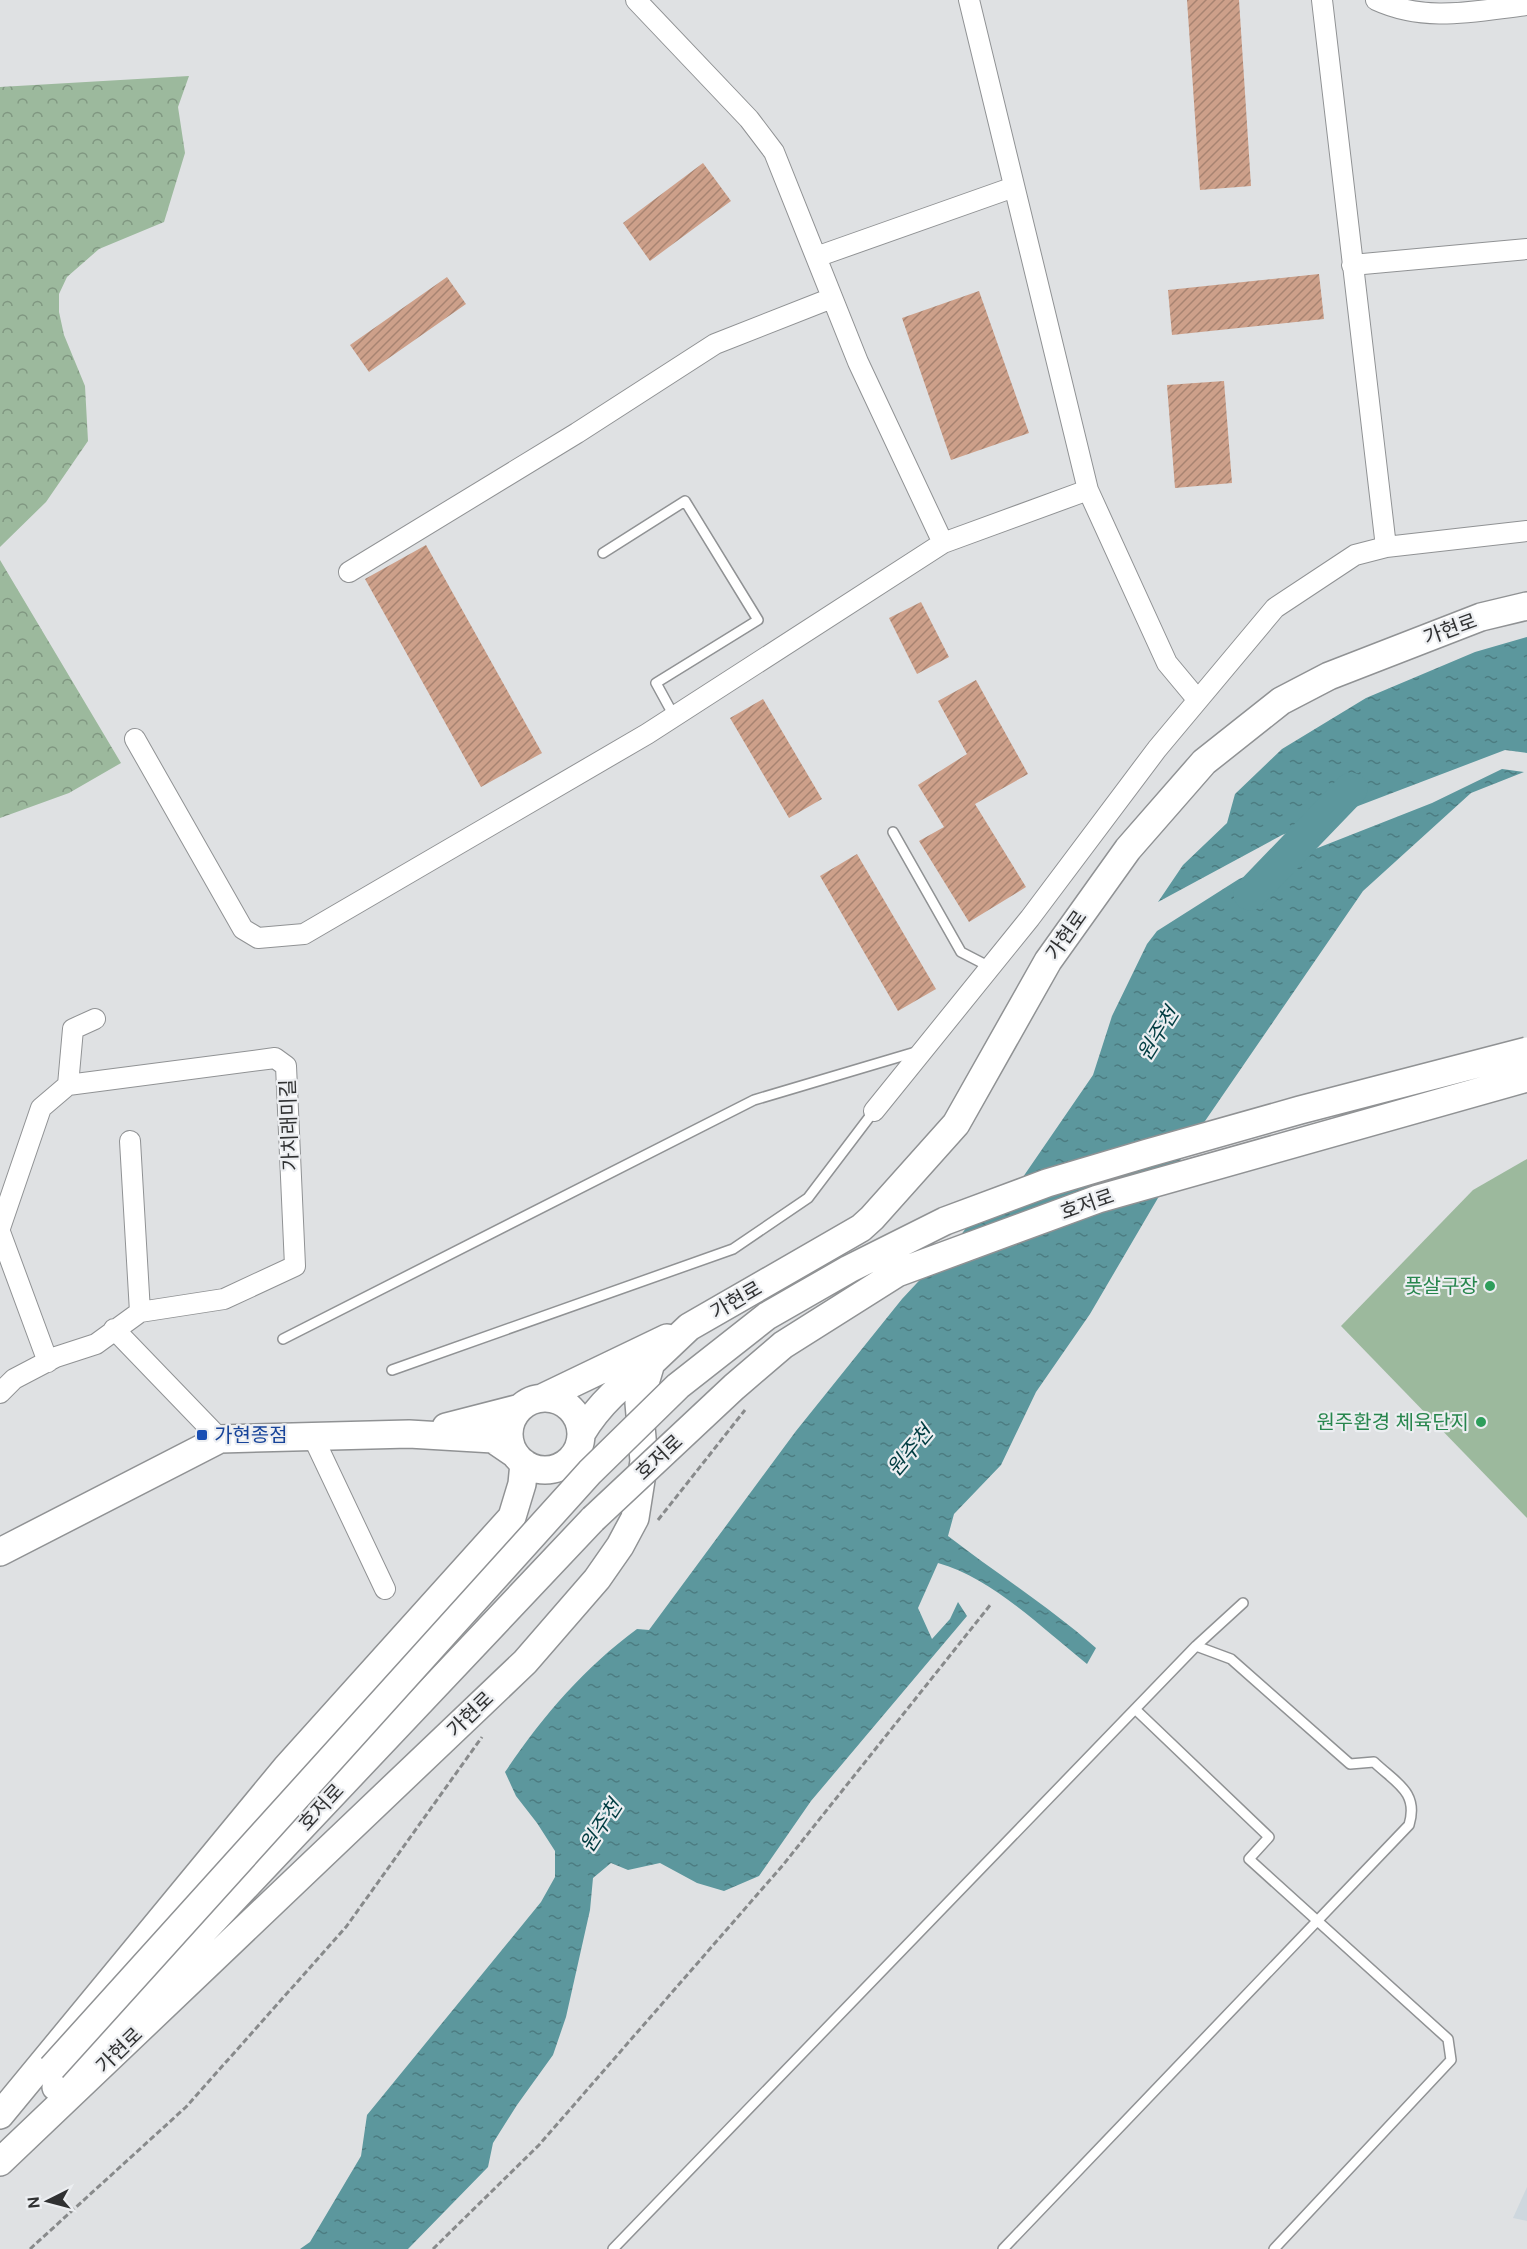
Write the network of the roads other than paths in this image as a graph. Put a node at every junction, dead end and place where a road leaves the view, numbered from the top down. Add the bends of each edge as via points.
1 (636, 0) edge
2 (969, 0) edge
3 (1322, 0) edge
4 (1376, 0) edge
5 (1527, 5) edge
6 (1014, 187) junction
7 (1527, 249) edge
8 (816, 257) junction
9 (1352, 265) junction
10 (832, 298) junction
11 (1088, 490) junction
12 (1527, 531) edge
13 (943, 543) junction
14 (1386, 547) junction
15 (603, 553) dead end
16 (349, 572) dead end
17 (1527, 606) edge
18 (1197, 699) junction
19 (674, 716) junction
20 (135, 739) dead end
21 (893, 832) dead end
22 (990, 967) junction
23 (95, 1019) dead end
24 (920, 1051) junction
25 (1527, 1051) edge
26 (1527, 1078) edge
27 (69, 1085) junction
28 (874, 1111) joint
29 (129, 1141) dead end
30 (0, 1230) edge
31 (140, 1312) junction
32 (689, 1327) junction
33 (114, 1329) junction
34 (283, 1339) dead end
35 (48, 1362) junction
36 (651, 1363) junction
37 (392, 1370) dead end
38 (0, 1393) edge
39 (531, 1403) junction
40 (409, 1434) junction
41 (581, 1434) junction
42 (313, 1437) junction
43 (220, 1439) junction
44 (519, 1458) junction
45 (0, 1552) edge
46 (385, 1589) dead end
47 (1243, 1603) dead end
48 (1196, 1646) junction
49 (1135, 1709) junction
50 (1318, 1921) junction
51 (50, 2084) junction
52 (0, 2115) edge
53 (0, 2121) edge
54 (0, 2160) edge
55 (613, 2249) edge
56 (1004, 2249) edge
57 (1274, 2249) edge

1 - 8 street via 749,119 774,152
2 - 6 street
3 - 9 street
4 - 5 street via 1434,15
6 - 8 street
6 - 11 street
7 - 9 street
8 - 10 street
9 - 14 street
10 - 13 street
10 - 16 street via 715,344
11 - 13 street
11 - 18 street via 1167,663
12 - 14 street
13 - 19 street
14 - 18 street via 1355,555 1275,608
15 - 19 lane via 685,501 758,620 656,683
17 - 32 street, 가현로 via 1481,617 1329,676 1281,701 1204,762 1128,849 1048,961 956,1124 872,1218
18 - 22 street
19 - 20 street via 304,934 258,938 243,929 227,905
21 - 22 lane via 961,952
22 - 24 street
23 - 27 street via 73,1029
24 - 28 street
24 - 34 lane via 754,1100
25 - 51 street, 호저로, bridge via 1300,1110 1047,1184 945,1221 767,1316 678,1386 591,1472
26 - 51 street, 호저로, bridge via 1098,1199 897,1273 783,1345 593,1519
27 - 30 street via 40,1108
27 - 31 street, 가치래미길 via 275,1058 286,1066 295,1266 224,1299
28 - 37 lane via 808,1198 733,1249
29 - 31 street
30 - 35 street
31 - 33 street, 가치래미길
32 - 36 street, 가현로
32 - 39 street
33 - 35 street, 가치래미길 via 96,1344
33 - 43 street
35 - 38 street, 가치래미길 via 14,1379
36 - 41 street via 594,1412
36 - 51 street, 가현로 via 639,1403 644,1461 635,1518 597,1579 525,1662
39 - 40 street via 487,1418
39 - 41 street via 554,1399 565,1404 574,1413
39 - 44 street via 512,1418 509,1430 510,1442
40 - 42 street
40 - 44 street via 493,1439
41 - 44 street via 574,1455 566,1463 545,1470
42 - 43 street
42 - 46 street
43 - 45 street
44 - 51 street via 519,1501 512,1517 286,1768
47 - 48 lane
48 - 49 lane
48 - 50 lane via 1231,1659 1350,1764 1374,1762 1409,1795 1414,1809 1409,1826
49 - 50 lane via 1269,1838 1249,1859
49 - 55 lane
50 - 56 lane
50 - 57 lane via 1448,2039 1451,2060
51 - 52 street, 호저로
51 - 53 street, 호저로
51 - 54 street, 호저로

